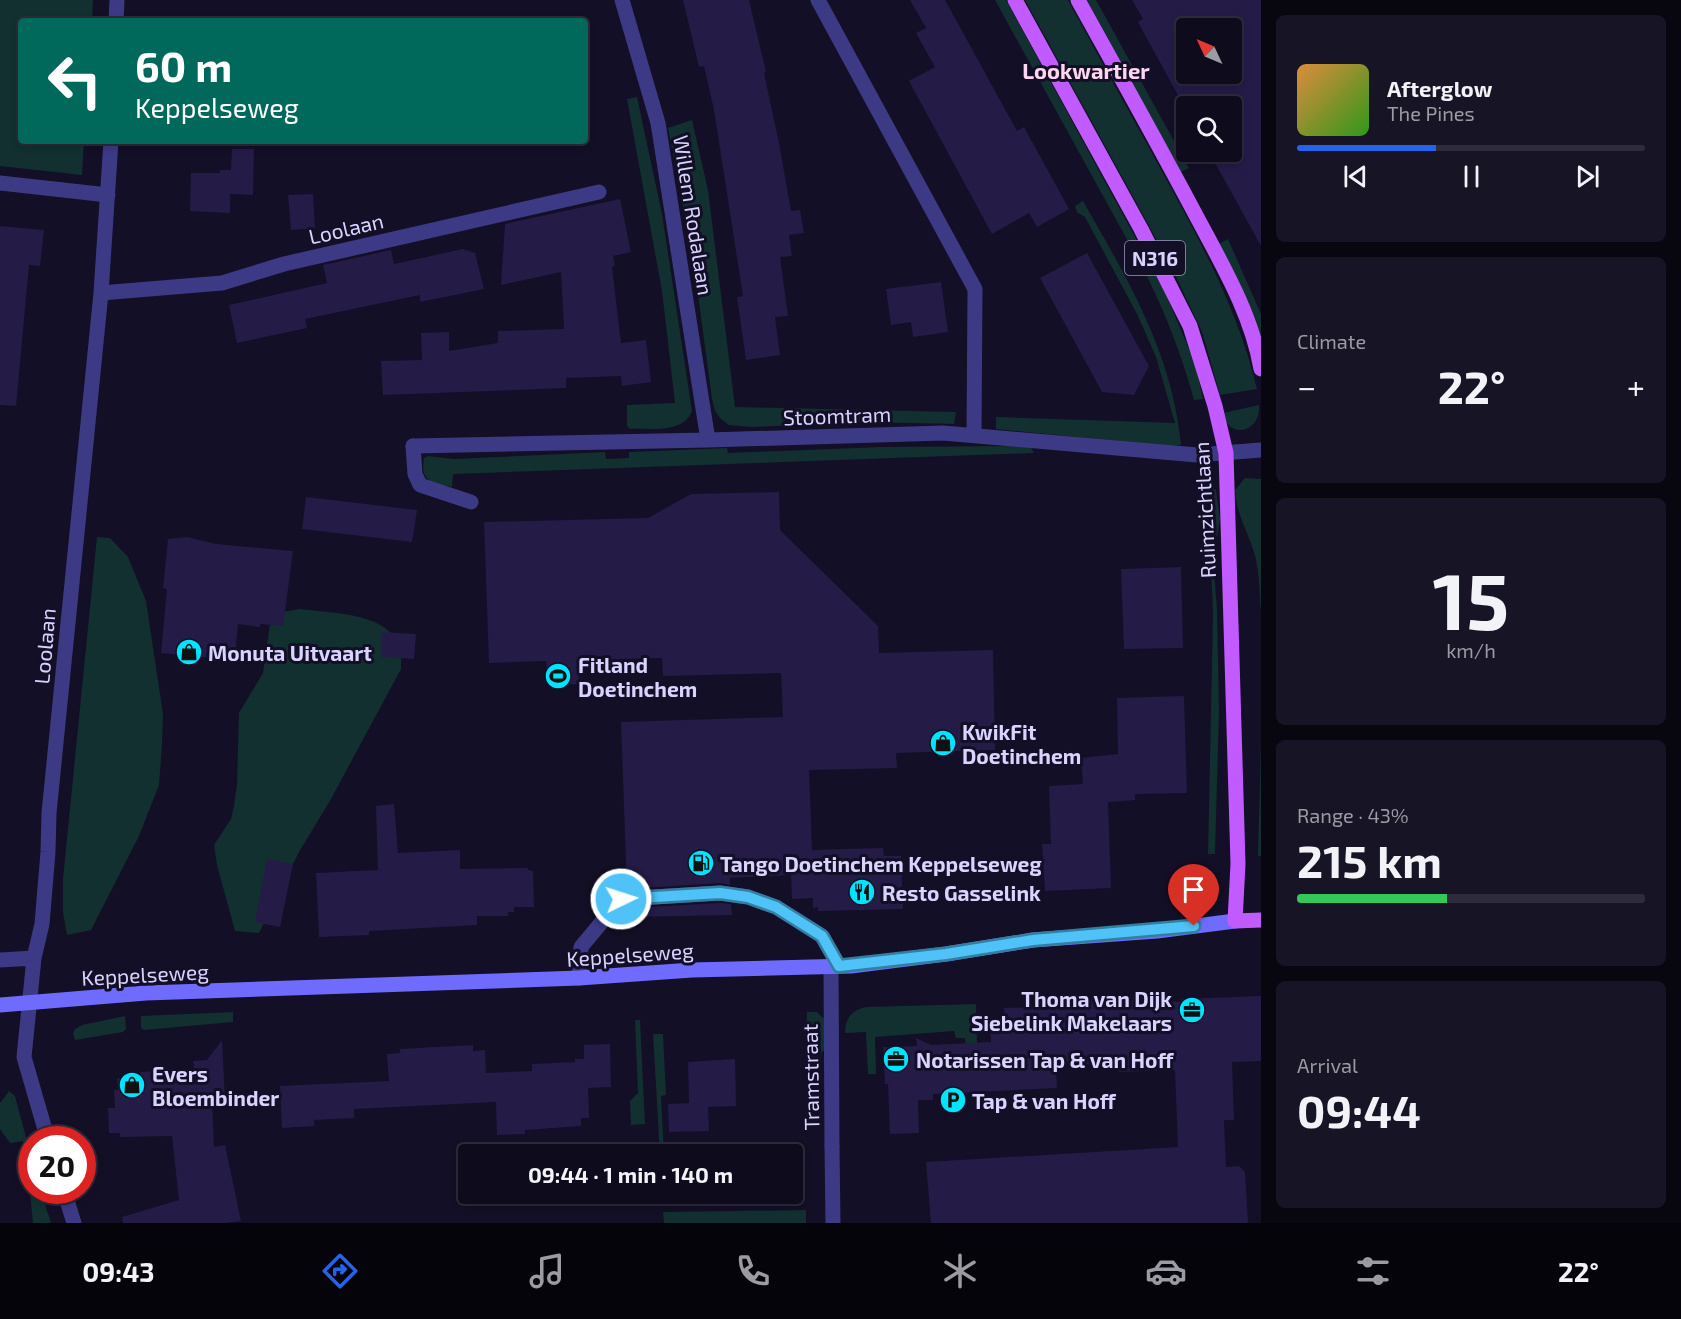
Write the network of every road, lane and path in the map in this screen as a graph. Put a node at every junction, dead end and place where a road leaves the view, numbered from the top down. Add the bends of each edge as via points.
1 (117, 0) edge
2 (622, 0) edge
3 (818, 0) edge
4 (1015, 0) edge
5 (1078, 0) edge
6 (116, 18) edge
7 (111, 144) edge
8 (0, 183) edge
9 (599, 192) dead end
10 (108, 195) junction
11 (101, 293) junction
12 (1261, 369) edge
13 (974, 435) junction
14 (708, 440) junction
15 (1261, 450) edge
16 (1226, 453) junction
17 (471, 502) dead end
18 (1261, 920) edge
19 (1235, 921) junction
20 (34, 958) junction
21 (0, 960) edge
22 (835, 966) junction
23 (579, 978) junction
24 (29, 1002) junction
25 (0, 1005) edge
26 (44, 1126) edge
27 (68, 1204) edge
28 (74, 1223) edge
29 (834, 1223) edge

1 - 6 street
2 - 14 street, Willem Rodalaan via 658,123
3 - 13 street via 975,289
4 - 16 main road, Ruimzichtlaan / N316 via 1190,326
5 - 12 main road, N316 via 1231,283 1257,343
7 - 10 street, Loolaan
8 - 10 street
9 - 11 street, Loolaan via 284,264 222,283
10 - 11 street, Loolaan
11 - 20 street, Loolaan via 49,813 42,924
13 - 14 street, Stoomtram
13 - 16 street, Stoomtram via 1197,455
14 - 17 street, Stoomtram via 413,446 420,485
15 - 16 street, Stoomtram
16 - 19 main road, Ruimzichtlaan / N316 via 1238,864
18 - 19 main road, Keppelseweg
19 - 22 main road, Keppelseweg via 1033,940
20 - 21 street
20 - 24 street, Loolaan
22 - 23 main road, Keppelseweg
22 - 23 street via 822,936 776,907 720,893 621,899 581,947
22 - 29 street, Tramstraat
23 - 24 main road, Keppelseweg via 146,993
24 - 25 main road, Keppelseweg
24 - 26 street, Loolaan via 24,1057
27 - 28 street

